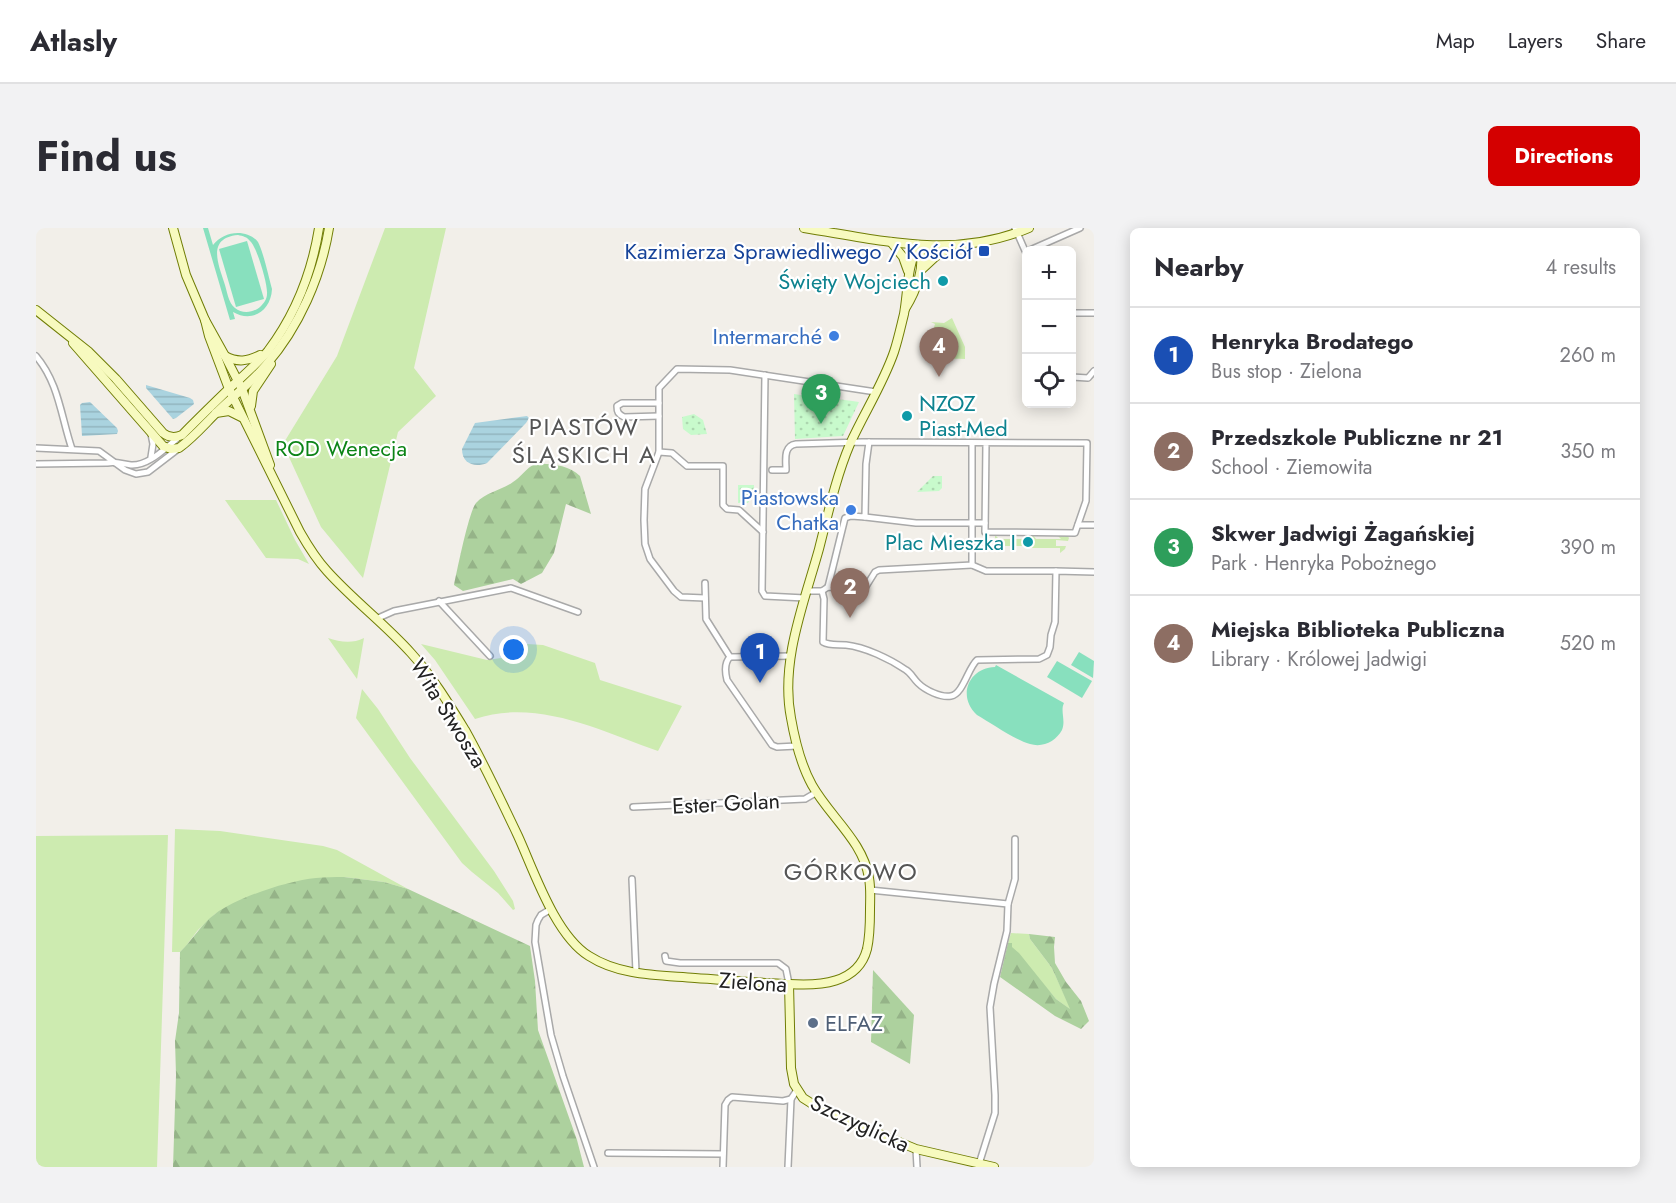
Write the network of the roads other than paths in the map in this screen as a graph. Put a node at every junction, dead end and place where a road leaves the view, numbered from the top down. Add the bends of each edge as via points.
1 (173, 228) edge
2 (319, 228) edge
3 (329, 228) edge
4 (804, 228) edge
5 (1029, 228) edge
6 (1080, 228) edge
7 (1016, 231) edge
8 (891, 242) junction
9 (918, 245) junction
10 (953, 245) junction
11 (1024, 246) edge
12 (1040, 246) edge
13 (920, 273) junction
14 (909, 275) junction
15 (36, 310) edge
16 (905, 310) junction
17 (1094, 312) edge
18 (1076, 313) edge
19 (205, 320) junction
20 (60, 329) junction
21 (271, 353) junction
22 (36, 356) edge
23 (225, 356) junction
24 (1094, 371) edge
25 (765, 375) junction
26 (1076, 377) edge
27 (238, 381) junction
28 (242, 389) junction
29 (876, 392) junction
30 (231, 393) junction
31 (659, 403) junction
32 (251, 411) junction
33 (215, 413) junction
34 (659, 416) junction
35 (243, 418) junction
36 (150, 431) junction
37 (163, 433) junction
38 (182, 435) junction
39 (851, 442) junction
40 (870, 442) junction
41 (972, 443) junction
42 (986, 443) junction
43 (167, 447) junction
44 (36, 448) edge
45 (179, 448) junction
46 (72, 449) junction
47 (659, 452) junction
48 (150, 459) junction
49 (114, 461) junction
50 (160, 463) junction
51 (36, 464) edge
52 (772, 470) dead end
53 (274, 478) junction
54 (865, 517) junction
55 (972, 523) junction
56 (985, 523) junction
57 (1078, 525) junction
58 (1094, 525) edge
59 (763, 532) junction
60 (972, 565) junction
61 (1056, 571) junction
62 (1094, 572) edge
63 (705, 583) dead end
64 (828, 587) junction
65 (822, 591) junction
66 (806, 595) junction
67 (705, 598) junction
68 (439, 601) junction
69 (578, 612) dead end
70 (376, 619) junction
71 (490, 656) dead end
72 (791, 656) junction
73 (730, 657) junction
74 (797, 746) junction
75 (817, 792) junction
76 (633, 807) dead end
77 (1015, 838) dead end
78 (632, 879) dead end
79 (870, 890) junction
80 (1008, 904) junction
81 (551, 909) junction
82 (572, 942) joint
83 (665, 956) dead end
84 (636, 972) junction
85 (789, 984) junction
86 (797, 1090) junction
87 (791, 1100) junction
88 (916, 1149) junction
89 (608, 1152) dead end
90 (723, 1154) junction
91 (979, 1164) junction
92 (594, 1167) edge
93 (723, 1167) edge
94 (788, 1167) edge
95 (917, 1167) edge
96 (994, 1167) edge

1 - 19 street, Wita Stwosza via 186,275
2 - 21 street via 305,285
3 - 21 street via 313,286 293,328
4 - 8 street
5 - 7 street
6 - 12 street
7 - 10 street via 982,243
7 - 11 street
8 - 9 street
8 - 14 street via 903,257
9 - 10 street
9 - 13 street
9 - 14 street
10 - 13 street via 934,257
13 - 16 street
14 - 16 street
15 - 20 street
16 - 29 street, Zielona via 895,349
17 - 18 street
19 - 23 street, Wita Stwosza
19 - 30 street, Wita Stwosza
20 - 36 street
20 - 37 street via 116,379
21 - 23 street via 243,361
21 - 27 street
21 - 28 street via 258,374
21 - 32 street via 268,370 253,391
22 - 46 street via 55,386
23 - 27 street, Wita Stwosza
24 - 26 street via 1088,378
25 - 29 street
25 - 31 street via 677,369 659,388
25 - 59 street
27 - 28 street, Wita Stwosza
27 - 30 street
28 - 30 street
28 - 32 street, Wita Stwosza
29 - 39 street, Zielona
30 - 33 street
30 - 35 street, Wita Stwosza
30 - 38 street
31 - 34 street
31 - 34 street via 617,406 619,415 624,417
32 - 53 street, Wita Stwosza
33 - 35 street via 229,411
33 - 45 street
34 - 47 street
35 - 53 street, Wita Stwosza
36 - 43 street
36 - 48 street
37 - 38 street via 171,437
37 - 43 street
38 - 43 street
39 - 40 street
39 - 52 street via 791,445 786,470
39 - 66 street, Zielona
40 - 41 street
40 - 54 street
41 - 42 street
41 - 55 street
42 - 56 street
42 - 57 street via 1087,443 1086,501
43 - 45 street
43 - 48 street
43 - 50 street
44 - 46 street
45 - 50 street
46 - 49 street via 99,451
47 - 59 street via 672,453 687,466 723,466 723,505 738,510
47 - 67 street via 645,489 645,544 650,559 674,591 681,597
48 - 49 street via 138,465
49 - 50 street via 136,474 148,472
49 - 51 street
53 - 70 street, Wita Stwosza via 312,553
54 - 55 street via 916,523
54 - 64 street via 845,518
55 - 56 street
55 - 60 street
56 - 57 street via 985,532 1075,533
57 - 58 street
59 - 66 street via 765,596
60 - 61 street via 986,571
60 - 64 street via 876,571 865,588
61 - 62 street
61 - 65 street via 1055,622 1047,655 1039,659 977,660 959,691 950,697 919,684 907,670 883,658 855,647 823,642
63 - 67 street
64 - 65 street
65 - 66 street
66 - 72 street, Zielona
67 - 73 street via 706,619
68 - 69 street via 511,588
68 - 70 street
68 - 71 street
70 - 81 street, Wita Stwosza via 423,668 465,731
72 - 73 street
72 - 74 street, Zielona via 789,705
73 - 74 street via 726,661 727,680 772,745
74 - 75 street, Zielona
75 - 76 street, Ester Golan via 805,799
75 - 79 street, Zielona via 858,849
77 - 80 street via 1015,879
78 - 84 street
79 - 80 street
79 - 85 street, Zielona via 868,944 857,969 830,982
80 - 91 street via 1007,931 990,1007 995,1113
81 - 82 street, Wita Stwosza
81 - 92 street via 541,915 536,925 535,942 551,1035
82 - 84 street, Zielona via 600,962
83 - 85 street via 666,961 680,963 778,963 786,969
84 - 85 street, Zielona
85 - 86 street, Szczyglicka via 791,1068
86 - 87 street
86 - 88 street, Szczyglicka via 822,1110
87 - 90 street via 728,1100
87 - 94 street
88 - 91 street, Szczyglicka
88 - 95 street
89 - 90 street
90 - 93 street
91 - 96 street, Szczyglicka

